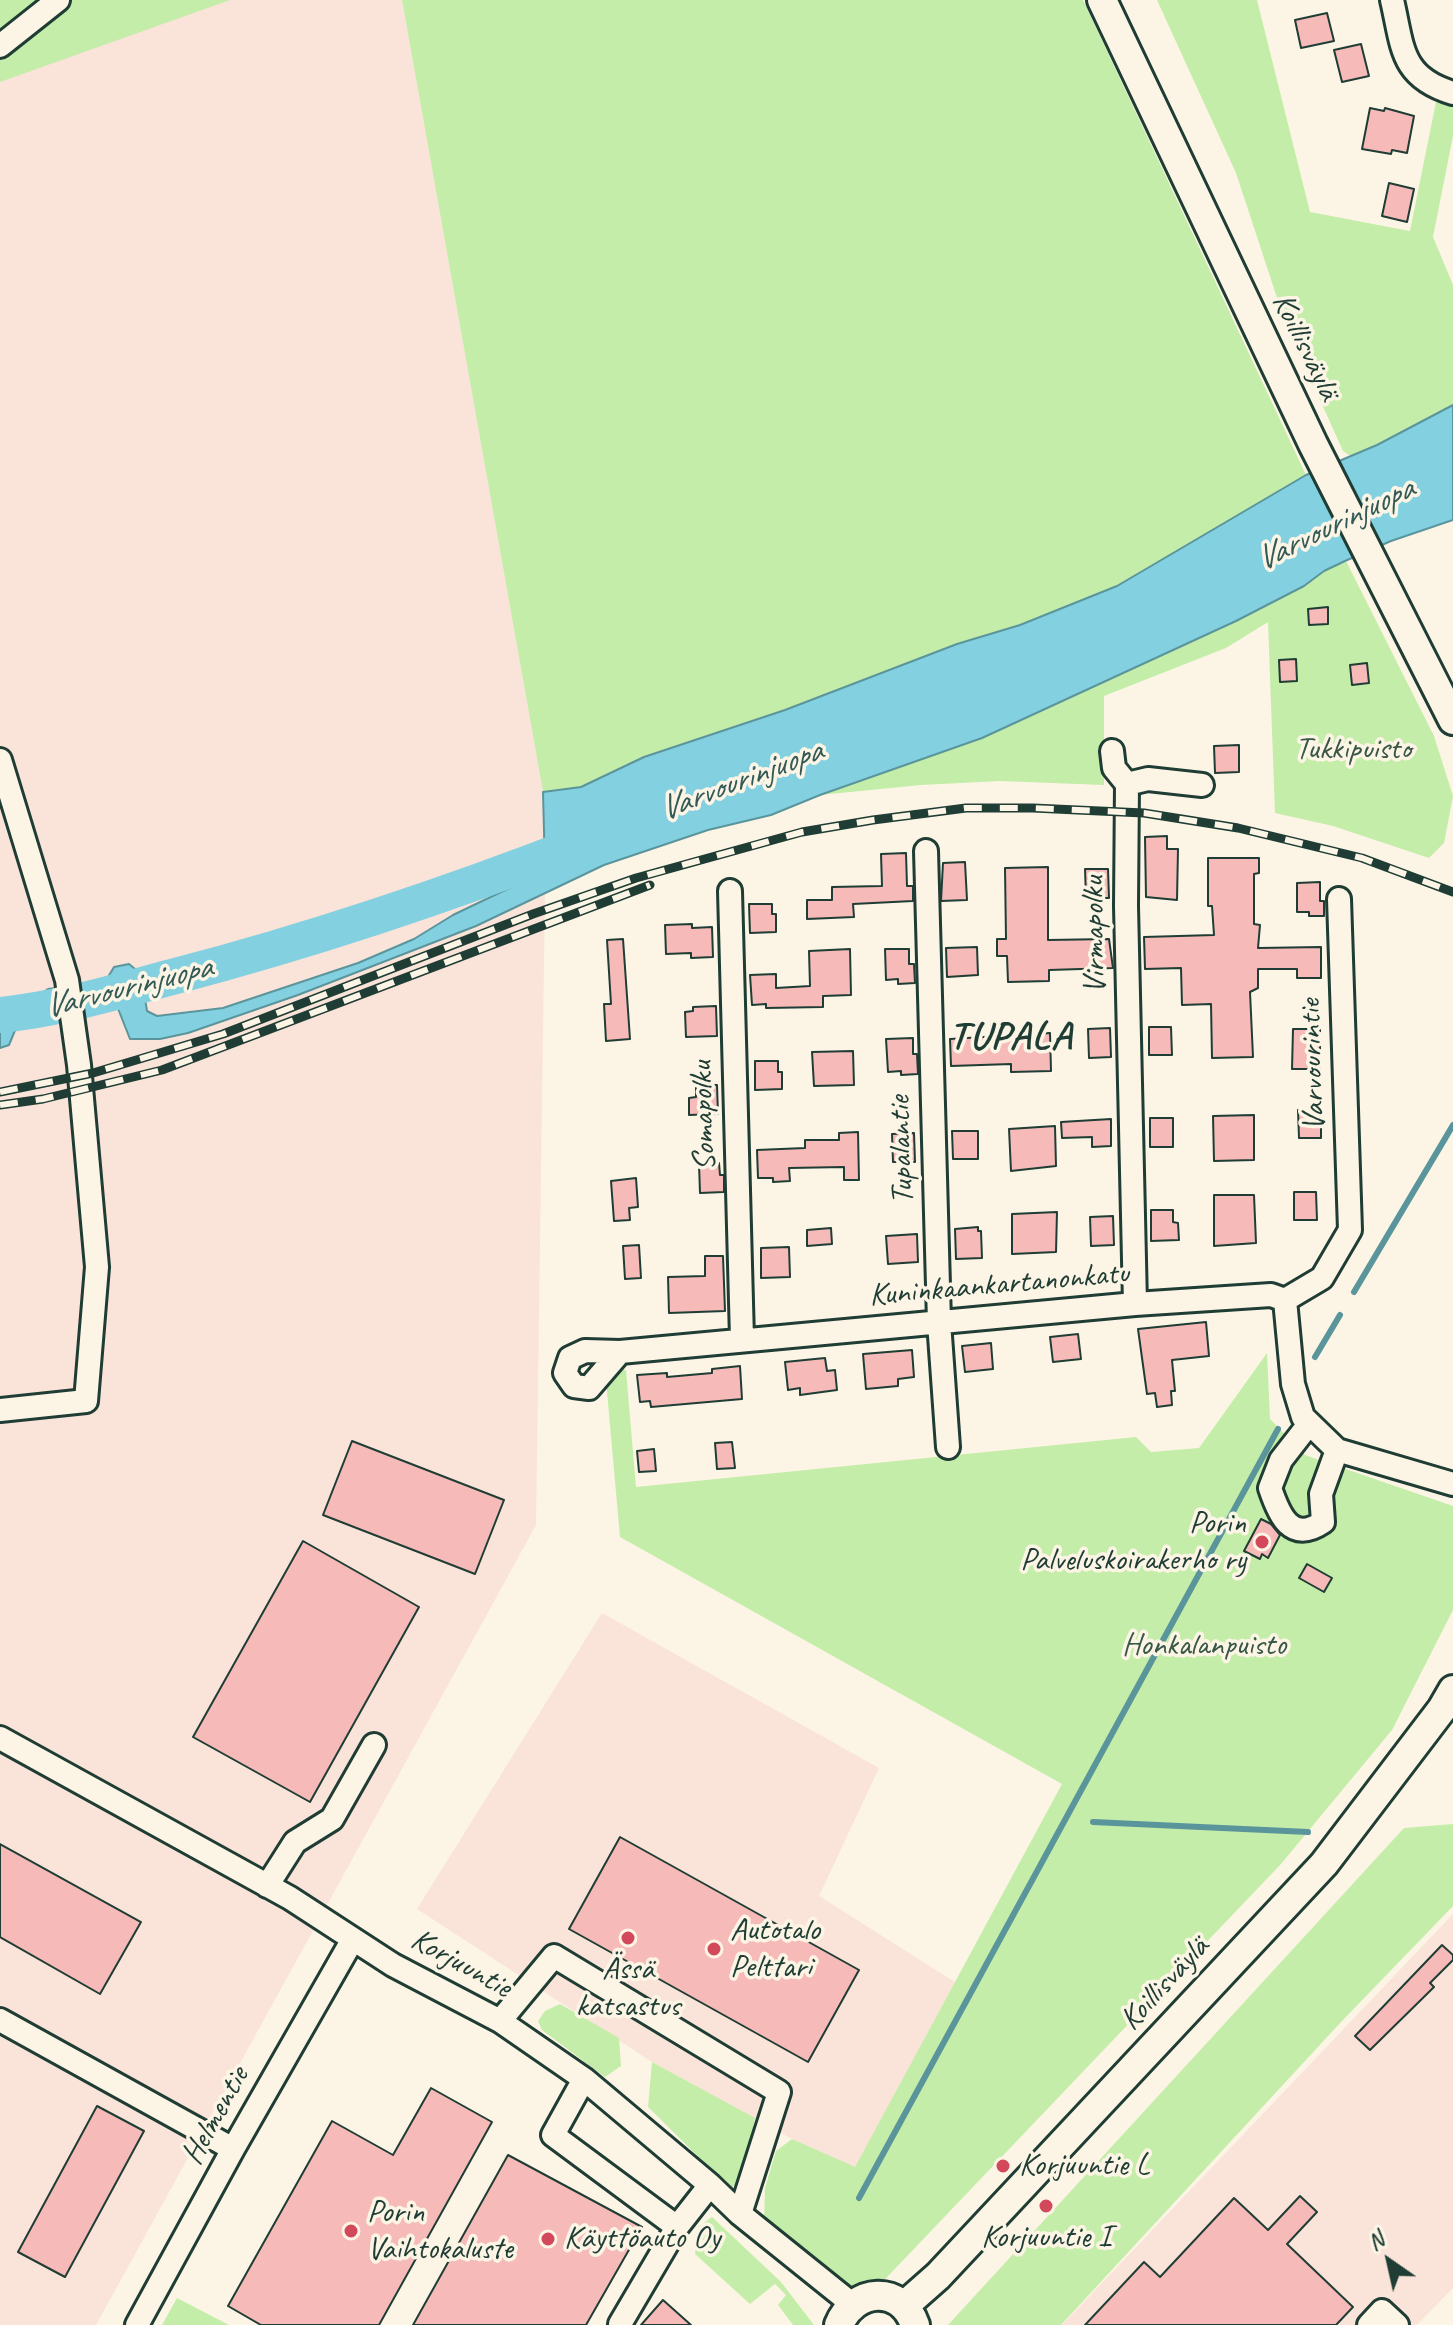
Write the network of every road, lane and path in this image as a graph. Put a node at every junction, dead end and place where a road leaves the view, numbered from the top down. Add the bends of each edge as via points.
1 (58, 0) edge
2 (1102, 0) edge
3 (1392, 0) edge
4 (0, 46) edge
5 (1453, 93) edge
6 (1453, 720) edge
7 (1112, 751) dead end
8 (0, 760) edge
9 (1127, 784) junction
10 (1202, 785) dead end
11 (926, 851) dead end
12 (730, 891) dead end
13 (1339, 899) dead end
14 (1285, 1300) junction
15 (1135, 1304) junction
16 (939, 1322) junction
17 (742, 1339) junction
18 (620, 1352) dead end
19 (0, 1410) edge
20 (1309, 1424) junction
21 (948, 1447) dead end
22 (1337, 1450) junction
23 (1453, 1484) edge
24 (1449, 1705) edge
25 (0, 1738) edge
26 (374, 1745) dead end
27 (267, 1886) junction
28 (353, 1939) junction
29 (0, 2020) edge
30 (500, 2021) junction
31 (584, 2079) junction
32 (233, 2149) junction
33 (710, 2185) junction
34 (740, 2214) junction
35 (677, 2227) junction
36 (845, 2315) edge
37 (910, 2316) edge
38 (620, 2324) edge
39 (137, 2325) edge
40 (1369, 2325) edge
41 (1397, 2325) edge

1 - 4 street
2 - 6 main road, Koillisväylä via 1313,444
3 - 5 street via 1407,62 1427,84
7 - 9 street via 1114,768
8 - 19 street via 67,980 97,1267 86,1401
9 - 10 street via 1148,779
9 - 15 street, Virmapolku
11 - 16 street, Tupalantie
12 - 17 street, Somapolku
13 - 14 street, Varvourintie via 1350,1230 1322,1278
14 - 15 street, Kuninkaankartanonkatu via 1271,1295
14 - 20 street via 1293,1384
15 - 16 street, Kuninkaankartanonkatu
16 - 17 street, Kuninkaankartanonkatu
16 - 21 street, Tupalantie
17 - 18 street, Kuninkaankartanonkatu
20 - 22 street
20 - 22 street via 1281,1460 1270,1488 1280,1516 1297,1529 1311,1530 1323,1522 1321,1494
22 - 23 street
24 - 37 main road, Koillisväylä via 1324,1864 938,2276
25 - 27 street, Korjuuntie
26 - 27 street via 332,1819 295,1842
27 - 28 street, Korjuuntie
28 - 30 street, Korjuuntie
28 - 32 street, Helmentie
29 - 32 street
30 - 31 street, Korjuuntie
30 - 34 street via 554,1956 779,2092
31 - 33 street, Korjuuntie
31 - 35 street via 553,2135
32 - 39 street, Helmentie
33 - 34 street, Korjuuntie
33 - 35 street
34 - 36 street, Korjuuntie
35 - 38 street
36 - 37 main road via 873,2295 895,2299
40 - 41 street via 1382,2311

